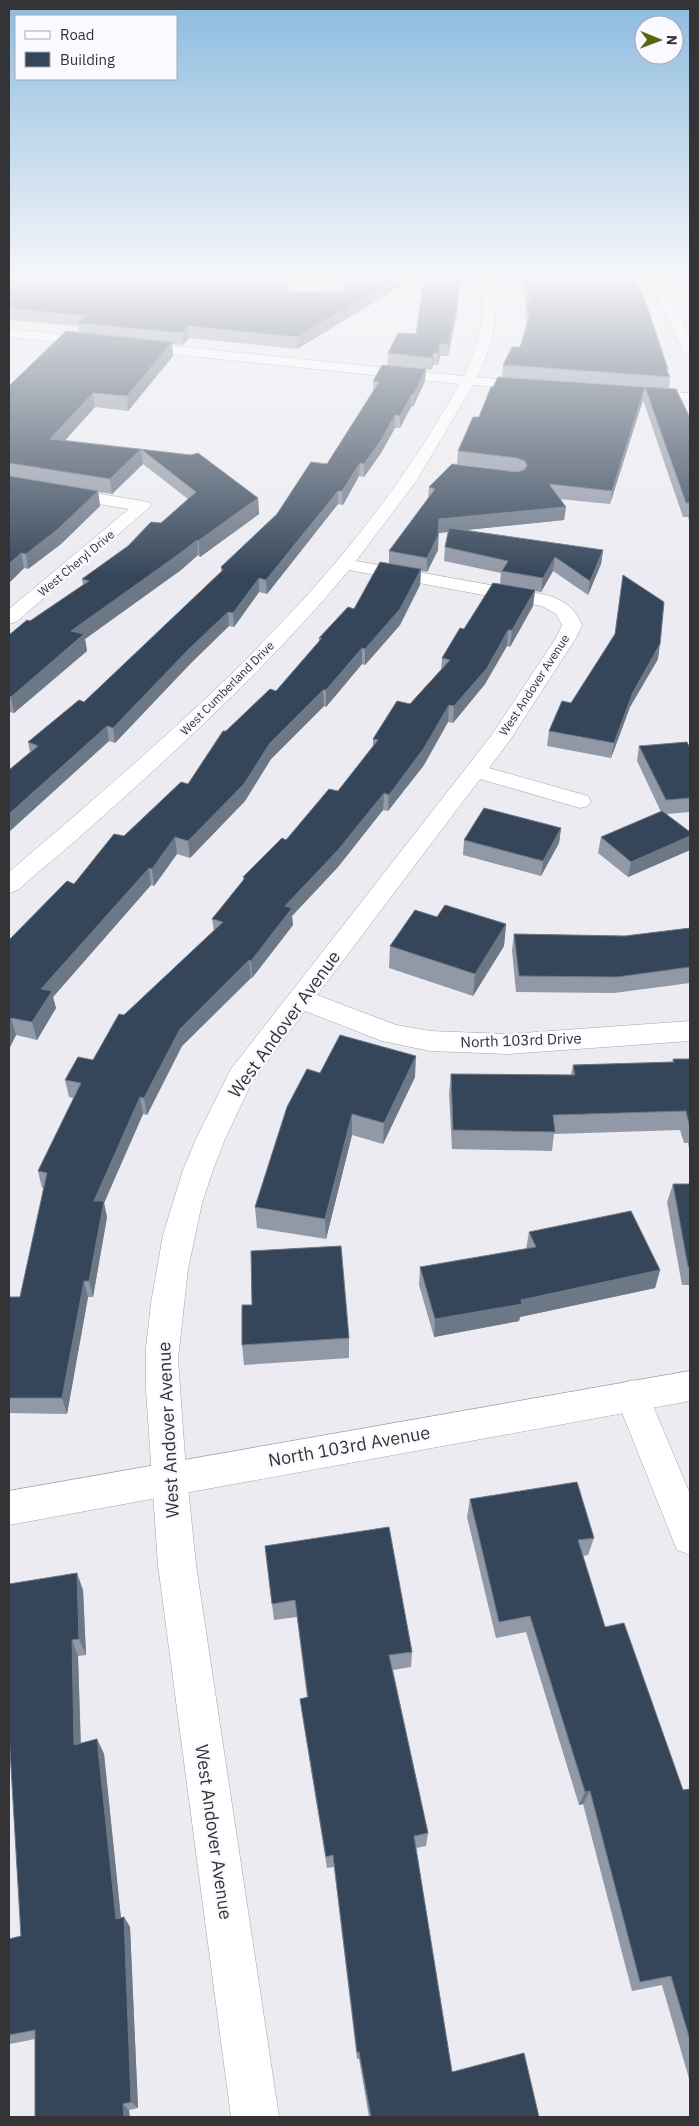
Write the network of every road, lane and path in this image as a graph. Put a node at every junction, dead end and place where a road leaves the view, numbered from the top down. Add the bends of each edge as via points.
1 (441, 378) edge
2 (469, 378) edge
3 (468, 381) junction
4 (545, 388) edge
5 (626, 394) edge
6 (690, 397) edge
7 (419, 466) junction
8 (439, 468) dead end
9 (9, 484) edge
10 (345, 564) junction
11 (9, 618) edge
12 (476, 771) junction
13 (580, 801) dead end
14 (9, 885) edge
15 (300, 999) junction
16 (690, 1031) edge
17 (690, 1386) edge
18 (632, 1395) junction
19 (168, 1479) junction
20 (9, 1508) edge
21 (690, 1537) edge
22 (255, 2117) edge

1 - 3 street
2 - 3 street, West Cumberland Drive
3 - 4 street
3 - 7 street, West Cumberland Drive
5 - 6 street
7 - 8 street
7 - 10 street, West Cumberland Drive
9 - 11 street, West Cheryl Drive via 143,506
10 - 12 street, West Andover Avenue via 547,601 559,605 569,614 572,625 566,638
10 - 14 street, West Cumberland Drive via 236,680 158,754
12 - 13 street
12 - 15 street, West Andover Avenue
15 - 16 street, North 103rd Drive via 392,1034 430,1041 508,1044
15 - 19 street, West Andover Avenue via 241,1076 221,1112 185,1205 162,1340
17 - 18 street, North 103rd Avenue
18 - 19 street, North 103rd Avenue
18 - 21 street
19 - 20 street, North 103rd Avenue
19 - 22 street, West Andover Avenue via 177,1565

